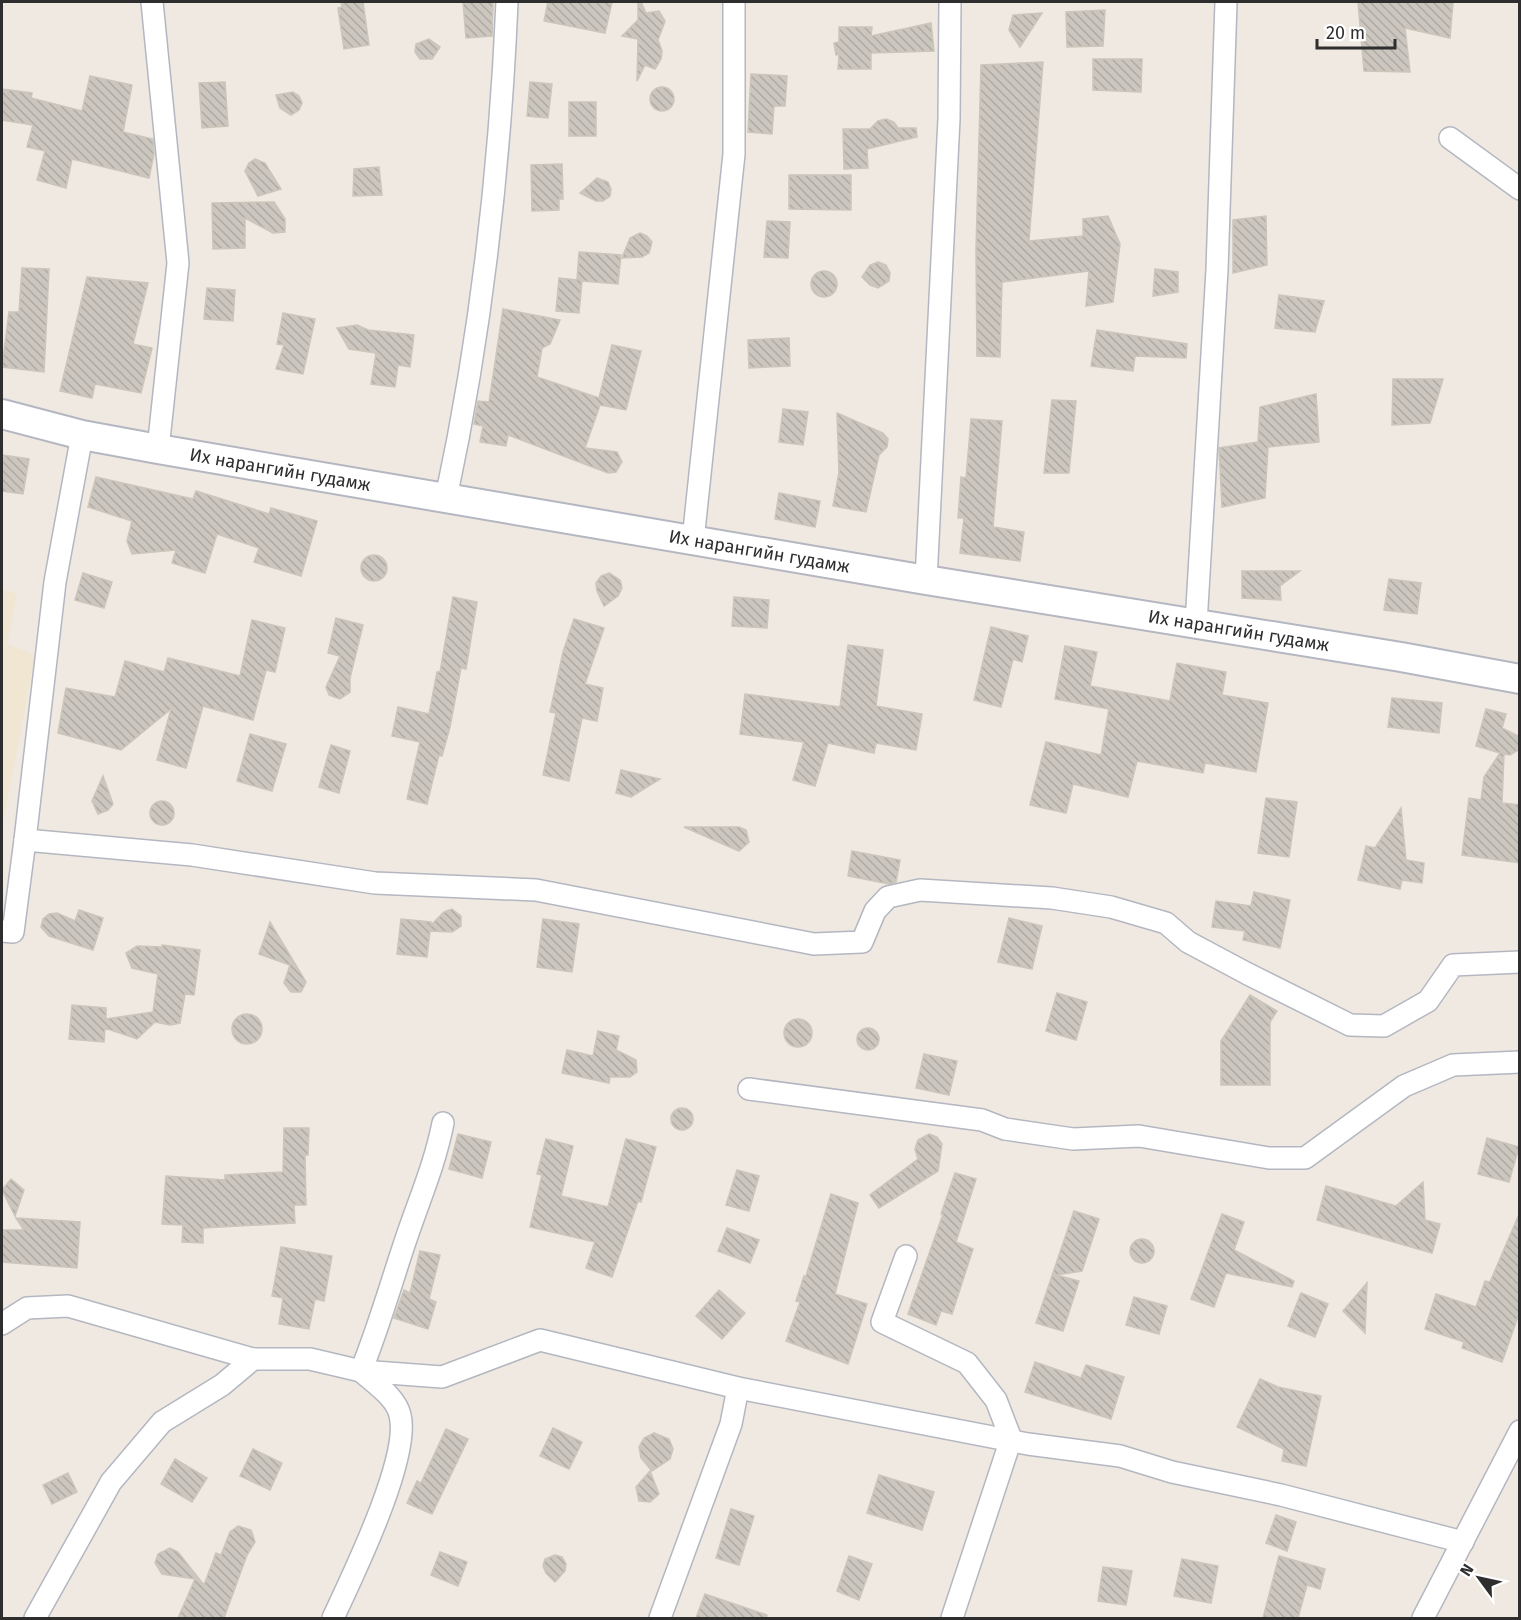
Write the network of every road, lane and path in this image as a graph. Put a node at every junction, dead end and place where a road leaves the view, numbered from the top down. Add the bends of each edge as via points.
1 (152, 2) edge
2 (507, 2) edge
3 (734, 2) edge
4 (950, 2) edge
5 (1226, 2) edge
6 (1450, 138) dead end
7 (1520, 189) edge
8 (2, 414) edge
9 (82, 435) junction
10 (158, 449) junction
11 (446, 498) junction
12 (693, 540) junction
13 (926, 580) junction
14 (1196, 624) junction
15 (1520, 679) edge
16 (25, 840) junction
17 (2, 931) edge
18 (1520, 962) edge
19 (1520, 1062) edge
20 (749, 1089) dead end
21 (443, 1123) dead end
22 (906, 1256) dead end
23 (2, 1324) edge
24 (253, 1359) junction
25 (361, 1371) junction
26 (738, 1388) junction
27 (1520, 1431) edge
28 (1011, 1439) junction
29 (1463, 1542) junction
30 (35, 1618) edge
31 (333, 1618) edge
32 (660, 1618) edge
33 (951, 1618) edge
34 (1424, 1618) edge

1 - 10 street via 178,263
2 - 11 street via 496,164 466,406
3 - 12 street via 734,154
4 - 13 street via 949,118
5 - 14 street via 1217,270
6 - 7 street
8 - 9 main road, Их нарангийн гудамж
9 - 10 main road, Их нарангийн гудамж
9 - 16 street via 52,604
10 - 11 main road, Их нарангийн гудамж
11 - 12 main road, Их нарангийн гудамж
12 - 13 main road, Их нарангийн гудамж
13 - 14 main road, Их нарангийн гудамж
14 - 15 main road, Их нарангийн гудамж
16 - 17 street via 13,932
16 - 18 street via 192,855 375,883 536,890 814,945 862,942 875,911 888,897 920,890 1052,898 1111,907 1166,923 1188,942 1350,1024 1384,1026 1428,1001 1453,965
19 - 20 street via 1453,1065 1404,1086 1305,1158 1269,1158 1139,1136 1074,1139 1005,1129 971,1119
21 - 25 street via 436,1161
22 - 28 street via 882,1322 967,1363 996,1401
23 - 24 street via 27,1308 68,1306
24 - 25 street via 310,1359
24 - 30 street via 222,1385 162,1422 111,1482
25 - 26 street via 442,1377 540,1340
25 - 31 street via 388,1395 400,1414 402,1440 374,1527
26 - 28 street
26 - 32 street via 731,1424
27 - 29 street
28 - 29 street via 1120,1456
28 - 33 street
29 - 34 street

